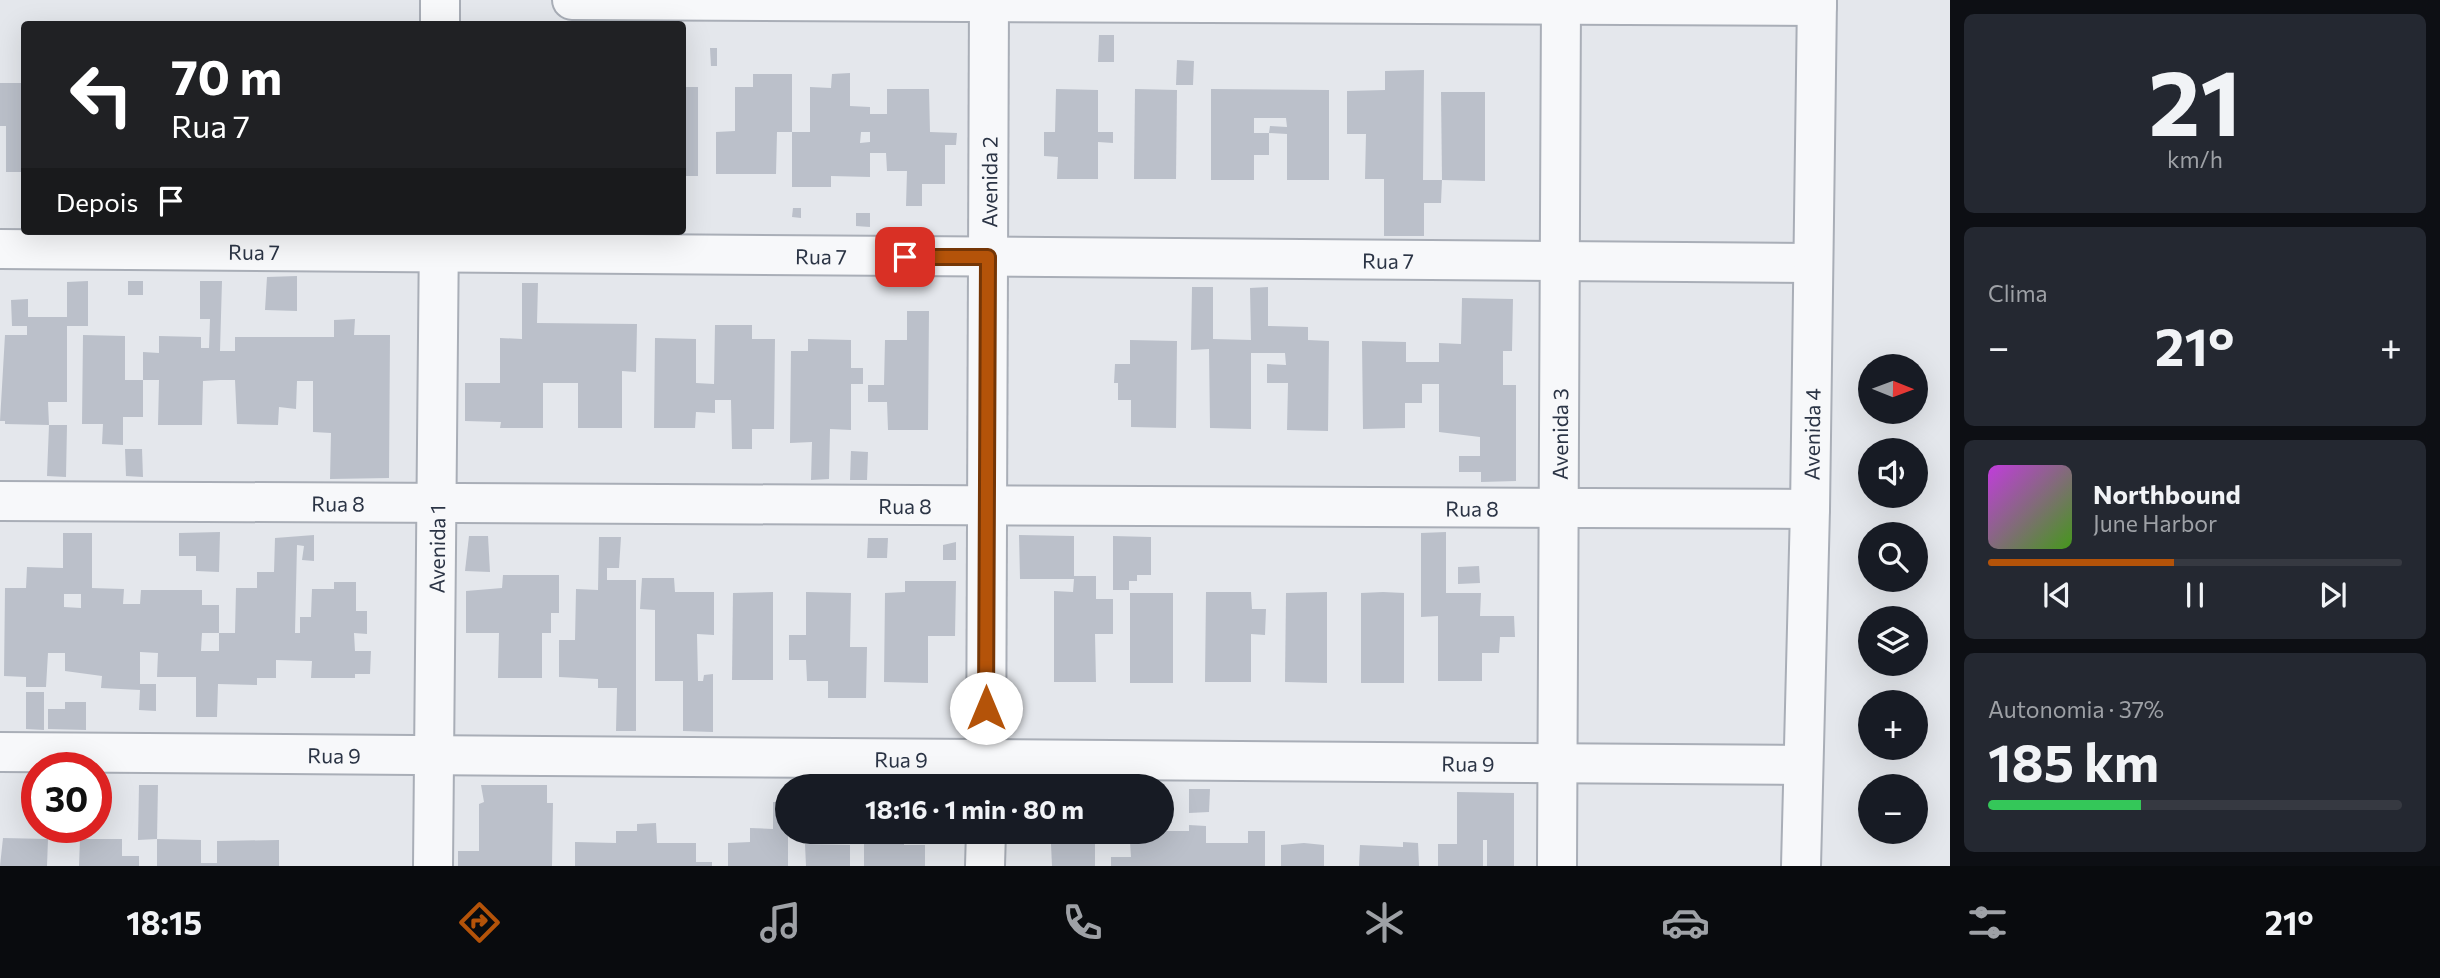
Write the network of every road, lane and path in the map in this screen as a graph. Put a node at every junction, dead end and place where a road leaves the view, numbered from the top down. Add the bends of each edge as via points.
1 (440, 0) edge
2 (572, 0) edge
3 (989, 1) edge
4 (1561, 3) edge
5 (1817, 3) edge
6 (440, 21) edge
7 (439, 242) edge
8 (0, 249) edge
9 (988, 257) junction
10 (1560, 261) junction
11 (1811, 263) junction
12 (0, 501) edge
13 (436, 503) junction
14 (987, 505) junction
15 (1559, 508) junction
16 (1810, 509) junction
17 (0, 752) edge
18 (434, 754) junction
19 (1558, 763) junction
20 (1803, 765) junction
21 (986, 772) edge
22 (986, 844) edge
23 (433, 866) edge
24 (985, 866) edge
25 (1558, 866) edge
26 (1801, 866) edge

1 - 6 street
2 - 3 street
3 - 4 street
3 - 9 street, Avenida 2
4 - 5 street
4 - 10 street, Avenida 3
5 - 11 street, Avenida 4
7 - 8 street, Rua 7
7 - 9 street, Rua 7
7 - 13 street, Avenida 1
9 - 10 street, Rua 7
9 - 14 street, Avenida 2
10 - 11 street, Rua 7
10 - 15 street, Avenida 3
11 - 16 street, Avenida 4
12 - 13 street, Rua 8
13 - 14 street, Rua 8
13 - 18 street, Avenida 1
14 - 15 street, Rua 8
14 - 21 street, Avenida 2
15 - 16 street, Rua 8
15 - 19 street, Avenida 3
16 - 20 street, Avenida 4
17 - 18 street, Rua 9
18 - 21 street, Rua 9
18 - 23 street, Avenida 1
19 - 20 street, Rua 9
19 - 21 street, Rua 9
19 - 25 street, Avenida 3
20 - 26 street, Avenida 4
22 - 24 street

